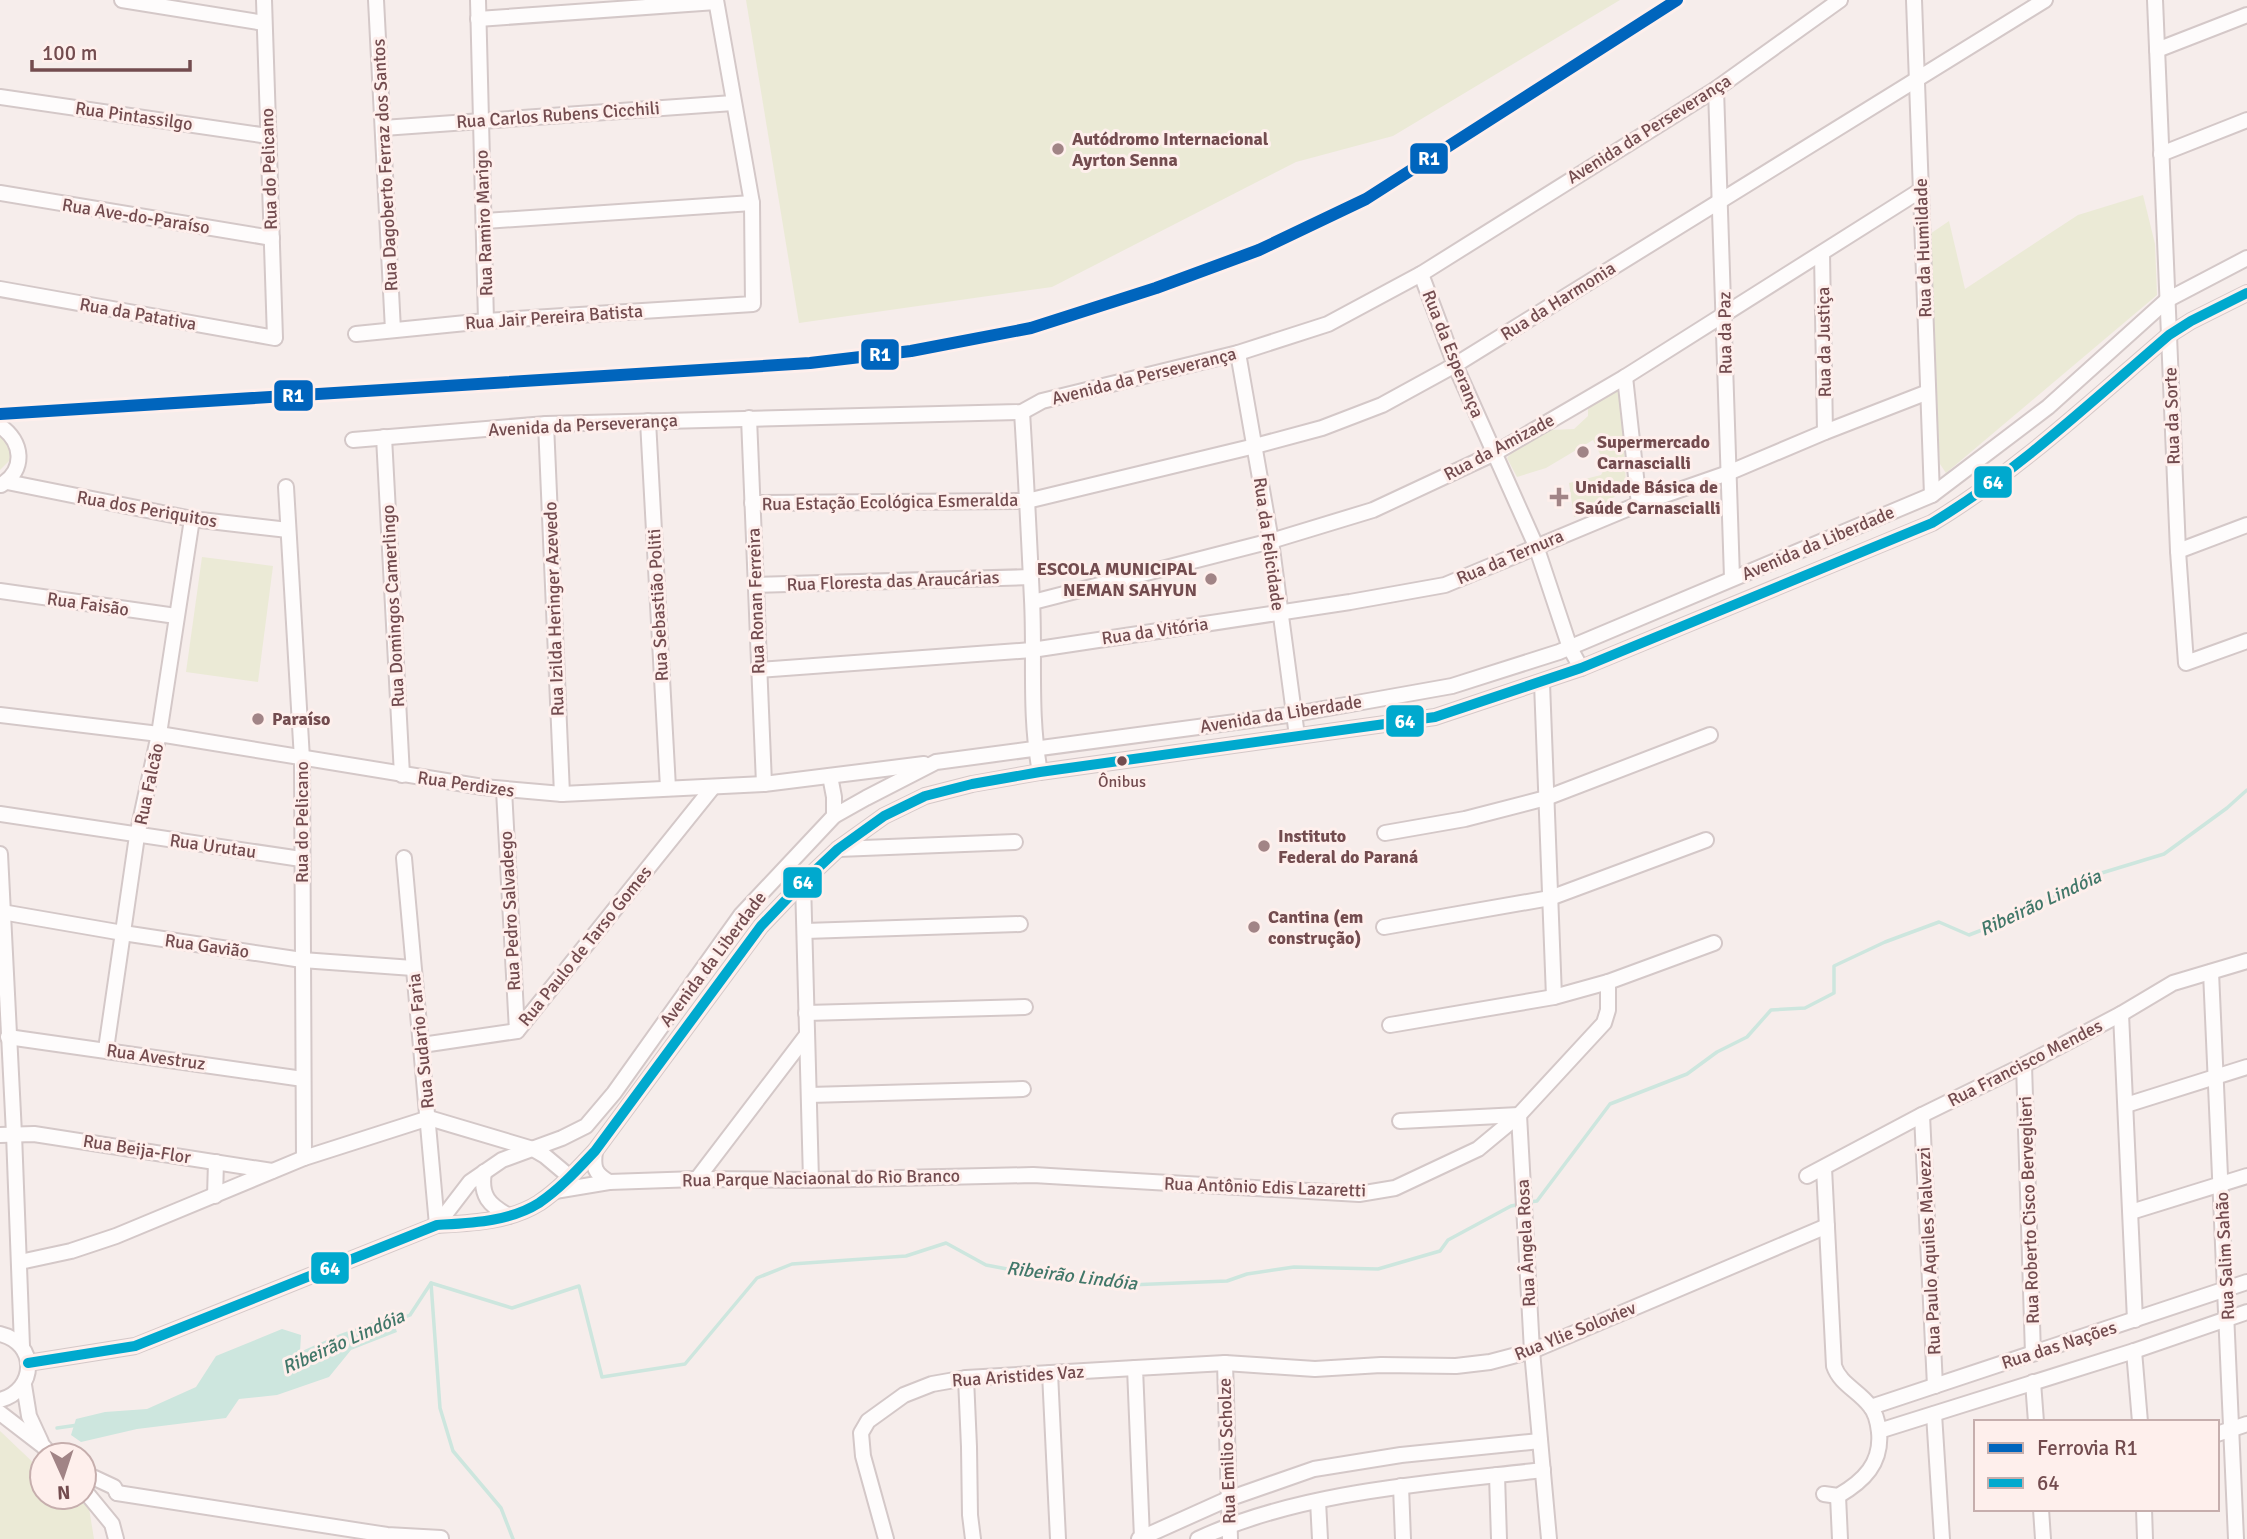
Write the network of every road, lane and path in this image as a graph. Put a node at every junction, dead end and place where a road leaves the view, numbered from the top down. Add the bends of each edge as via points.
1 (122, 0) edge
2 (264, 0) edge
3 (376, 0) edge
4 (478, 0) edge
5 (1840, 0) edge
6 (1914, 0) edge
7 (2045, 0) edge
8 (2155, 0) edge
9 (716, 1) edge
10 (142, 2) edge
11 (2247, 15) edge
12 (478, 19) junction
13 (264, 23) junction
14 (2157, 50) junction
15 (1917, 79) junction
16 (1716, 89) junction
17 (0, 97) edge
18 (733, 103) junction
19 (481, 120) junction
20 (2247, 120) edge
21 (383, 128) junction
22 (268, 136) junction
23 (2161, 154) junction
24 (1921, 190) junction
25 (0, 193) edge
26 (1720, 201) junction
27 (752, 202) junction
28 (485, 221) junction
29 (272, 238) junction
30 (1822, 253) junction
31 (2247, 258) edge
32 (1421, 274) junction
33 (0, 289) edge
34 (2247, 293) edge
35 (2167, 300) junction
36 (1724, 315) junction
37 (486, 321) junction
38 (393, 330) junction
39 (356, 334) dead end
40 (2169, 335) junction
41 (275, 338) joint
42 (1238, 353) junction
43 (1455, 365) junction
44 (1625, 377) junction
45 (1928, 392) junction
46 (1022, 412) junction
47 (749, 418) junction
48 (648, 421) junction
49 (0, 423) edge
50 (546, 424) junction
51 (1825, 432) junction
52 (384, 438) junction
53 (353, 440) dead end
54 (1255, 446) junction
55 (1495, 453) junction
56 (1728, 472) junction
57 (4, 484) edge
58 (286, 487) dead end
59 (1932, 495) junction
60 (1027, 501) junction
61 (752, 503) junction
62 (1639, 504) junction
63 (192, 519) junction
64 (2247, 525) edge
65 (288, 530) junction
66 (1271, 541) junction
67 (1536, 546) junction
68 (2178, 551) junction
69 (1031, 577) junction
70 (1732, 578) junction
71 (756, 584) junction
72 (0, 591) edge
73 (1032, 602) junction
74 (1279, 613) junction
75 (176, 616) junction
76 (2247, 641) edge
77 (1570, 648) junction
78 (1032, 650) junction
79 (1581, 668) junction
80 (759, 670) junction
81 (1542, 682) junction
82 (1295, 714) junction
83 (0, 715) edge
84 (159, 734) junction
85 (1710, 735) dead end
86 (1297, 736) junction
87 (1036, 749) junction
88 (302, 759) junction
89 (936, 762) junction
90 (1040, 772) junction
91 (402, 775) junction
92 (830, 776) junction
93 (764, 784) junction
94 (713, 787) junction
95 (668, 788) junction
96 (504, 790) junction
97 (562, 794) junction
98 (1546, 798) junction
99 (0, 814) edge
100 (834, 816) junction
101 (1385, 833) dead end
102 (137, 836) junction
103 (1706, 840) dead end
104 (1015, 842) dead end
105 (838, 849) junction
106 (0, 853) edge
107 (404, 858) dead end
108 (301, 859) junction
109 (803, 882) junction
110 (1550, 898) junction
111 (2, 912) junction
112 (1020, 924) dead end
113 (1384, 927) dead end
114 (805, 931) junction
115 (123, 933) junction
116 (1714, 943) dead end
117 (302, 960) junction
118 (2247, 961) edge
119 (413, 968) junction
120 (2211, 972) junction
121 (1608, 982) junction
122 (1554, 997) junction
123 (1025, 1007) dead end
124 (806, 1013) junction
125 (2121, 1013) junction
126 (1390, 1026) dead end
127 (517, 1031) junction
128 (806, 1035) junction
129 (8, 1037) junction
130 (422, 1045) junction
131 (106, 1049) junction
132 (2024, 1065) junction
133 (2247, 1068) edge
134 (2217, 1077) junction
135 (303, 1079) junction
136 (1023, 1089) dead end
137 (808, 1095) junction
138 (2126, 1105) junction
139 (1519, 1115) junction
140 (1922, 1115) junction
141 (429, 1118) junction
142 (1400, 1121) dead end
143 (7, 1134) edge
144 (533, 1149) junction
145 (595, 1150) junction
146 (304, 1158) junction
147 (216, 1162) junction
148 (1824, 1168) junction
149 (274, 1171) junction
150 (484, 1172) junction
151 (1033, 1175) joint
152 (2247, 1175) edge
153 (1807, 1176) dead end
154 (570, 1177) junction
155 (697, 1179) junction
156 (811, 1180) junction
157 (609, 1182) junction
158 (2221, 1184) junction
159 (555, 1191) junction
160 (215, 1196) junction
161 (2131, 1212) junction
162 (509, 1216) junction
163 (437, 1225) junction
164 (1827, 1226) junction
165 (20, 1262) junction
166 (2247, 1282) edge
167 (2226, 1289) junction
168 (2247, 1311) edge
169 (2228, 1319) junction
170 (2135, 1320) junction
171 (0, 1334) edge
172 (22, 1346) junction
173 (1532, 1351) junction
174 (2134, 1351) junction
175 (2033, 1354) junction
176 (28, 1363) junction
177 (1225, 1363) junction
178 (1135, 1368) junction
179 (1049, 1373) junction
180 (965, 1378) junction
181 (2033, 1382) junction
182 (24, 1385) junction
183 (1935, 1386) junction
184 (1907, 1396) junction
185 (0, 1400) edge
186 (1871, 1407) junction
187 (0, 1413) edge
188 (1934, 1414) junction
189 (1913, 1420) junction
190 (2036, 1420) edge
191 (2140, 1420) edge
192 (2247, 1423) edge
193 (1879, 1431) junction
194 (2224, 1431) edge
195 (36, 1441) edge
196 (42, 1441) edge
197 (1540, 1441) junction
198 (1543, 1470) junction
199 (1497, 1475) junction
200 (98, 1481) edge
201 (1401, 1486) junction
202 (113, 1488) junction
203 (1228, 1499) junction
204 (98, 1500) edge
205 (1318, 1501) junction
206 (98, 1507) edge
207 (2041, 1511) edge
208 (2144, 1511) edge
209 (1229, 1532) edge
210 (387, 1537) edge
211 (441, 1538) edge
212 (1140, 1538) edge
213 (116, 1539) edge
214 (886, 1539) edge
215 (973, 1539) edge
216 (1058, 1539) edge
217 (1198, 1539) edge
218 (1320, 1539) edge
219 (1404, 1539) edge
220 (1499, 1539) edge
221 (1549, 1539) edge
222 (1840, 1539) edge
223 (1942, 1539) edge
224 (2043, 1539) edge
225 (2145, 1539) edge
226 (2236, 1539) edge

1 - 10 street
2 - 13 street, Rua do Pelicano
3 - 21 street, Rua Dagoberto Ferraz dos Santos
4 - 12 street, Rua Ramiro Marigo
5 - 16 street, Avenida da Perseverança
6 - 15 street, Rua da Humildade
7 - 15 street, Rua da Harmonia
8 - 14 street, Rua da Sorte
9 - 12 street
9 - 18 street
10 - 13 street
11 - 14 street
12 - 19 street, Rua Ramiro Marigo
13 - 22 street, Rua do Pelicano
14 - 23 street, Rua da Sorte
15 - 24 street, Rua da Humildade
15 - 26 street, Rua da Harmonia
16 - 26 street, Rua da Paz
16 - 32 street, Avenida da Perseverança
17 - 22 street, Rua Pintassilgo
18 - 19 street, Rua Carlos Rubens Cicchili
18 - 27 street
19 - 21 street, Rua Carlos Rubens Cicchili
19 - 28 street, Rua Ramiro Marigo
20 - 23 street
21 - 38 street, Rua Dagoberto Ferraz dos Santos
22 - 29 street, Rua do Pelicano
23 - 35 street, Rua da Sorte
24 - 30 street, Rua da Amizade
24 - 45 street, Rua da Humildade
25 - 29 street, Rua Ave-do-Paraíso
26 - 36 street, Rua da Paz
26 - 43 street, Rua da Harmonia
27 - 28 street
27 - 37 street, Rua Jair Pereira Batista via 753,304
28 - 37 street, Rua Ramiro Marigo
29 - 41 street, Rua do Pelicano
30 - 36 street, Rua da Amizade
30 - 51 street, Rua da Justiça
31 - 35 street, Avenida da Liberdade
32 - 42 street, Avenida da Perseverança via 1328,324
32 - 43 street, Rua da Esperança
33 - 41 street, Rua da Patativa
34 - 40 street, Avenida da Liberdade
35 - 40 street, Rua da Sorte
35 - 59 street, Avenida da Liberdade via 2048,407
36 - 44 street, Rua da Amizade
36 - 56 street, Rua da Paz
37 - 38 street, Rua Jair Pereira Batista
38 - 39 street, Rua Jair Pereira Batista
40 - 68 street, Rua da Sorte
40 - 79 street, Avenida da Liberdade via 2030,454 1931,523
42 - 46 street, Avenida da Perseverança via 1042,401
42 - 54 street, Rua da Felicidade
43 - 54 street, Rua da Harmonia via 1382,405
43 - 55 street, Rua da Esperança
44 - 55 street, Rua da Amizade
44 - 62 street
45 - 51 street, Rua da Ternura
45 - 59 street, Rua da Humildade
46 - 47 street, Avenida da Perseverança
46 - 60 street
47 - 48 street, Avenida da Perseverança
47 - 61 street, Rua Ronan Ferreira
48 - 50 street, Avenida da Perseverança
48 - 95 street, Rua Sebastião Politi
49 - 57 street via 19,453 19,464
50 - 52 street, Avenida da Perseverança
50 - 97 street, Rua Izilda Heringer Azevedo
51 - 56 street, Rua da Ternura
52 - 53 street, Avenida da Perseverança
52 - 91 street, Rua Domingos Camerlingo
54 - 60 street, Rua da Harmonia
54 - 66 street, Rua da Felicidade
55 - 66 street, Rua da Amizade via 1373,510
55 - 67 street, Rua da Esperança
56 - 62 street, Rua da Ternura
56 - 70 street, Rua da Paz
57 - 63 street, Rua dos Periquitos
58 - 65 street, Rua do Pelicano
59 - 70 street, Avenida da Liberdade
60 - 61 street, Rua Estação Ecológica Esmeralda
60 - 69 street
61 - 71 street, Rua Ronan Ferreira
62 - 67 street, Rua da Ternura
63 - 65 street, Rua dos Periquitos
63 - 75 street, Rua Falcão
64 - 68 street
65 - 88 street, Rua do Pelicano
66 - 73 street, Rua da Amizade
66 - 74 street, Rua da Felicidade
67 - 74 street, Rua da Ternura via 1445,585
67 - 77 street, Rua da Esperança
68 - 76 street, Rua da Sorte via 2186,663
69 - 71 street, Rua Floresta das Araucárias
69 - 73 street
70 - 77 street, Avenida da Liberdade
71 - 80 street, Rua Ronan Ferreira
72 - 75 street, Rua Faisão
73 - 78 street
74 - 78 street, Rua da Vitória
74 - 82 street, Rua da Felicidade
75 - 84 street, Rua Falcão
77 - 79 street, Rua da Esperança
77 - 82 street, Avenida da Liberdade via 1452,686
78 - 80 street, Rua da Vitória
78 - 87 street
79 - 81 street, Avenida da Liberdade
80 - 93 street, Rua Ronan Ferreira
81 - 86 street, Avenida da Liberdade via 1435,717
81 - 98 street
82 - 86 street, Rua da Felicidade
82 - 87 street, Avenida da Liberdade
83 - 84 street, Rua Perdizes
84 - 88 street, Rua Perdizes
84 - 102 street, Rua Falcão
85 - 98 street
86 - 90 street, Avenida da Liberdade
87 - 89 street, Avenida da Liberdade
87 - 90 street
88 - 91 street, Rua Perdizes
88 - 108 street, Rua do Pelicano
89 - 92 street, Rua Perdizes
89 - 100 street, Avenida da Liberdade
90 - 105 street, Avenida da Liberdade via 925,796
91 - 96 street, Rua Perdizes
92 - 93 street, Rua Perdizes
92 - 100 street
93 - 94 street, Rua Perdizes
94 - 95 street, Rua Perdizes
94 - 127 street, Rua Paulo de Tarso Gomes
95 - 97 street, Rua Perdizes
96 - 97 street, Rua Perdizes
96 - 127 street, Rua Pedro Salvadego
98 - 101 street
98 - 110 street
99 - 102 street, Rua Urutau
100 - 144 street, Avenida da Liberdade via 741,915 586,1126
102 - 108 street, Rua Urutau
102 - 115 street, Rua Falcão
103 - 110 street
104 - 105 street
105 - 109 street, Avenida da Liberdade
106 - 111 street
107 - 119 street, Rua Sudario Faria
108 - 117 street, Rua do Pelicano
109 - 114 street
109 - 145 street, Avenida da Liberdade via 761,926
110 - 113 street
110 - 122 street
111 - 115 street, Rua Gavião
111 - 129 street
112 - 114 street
114 - 124 street
115 - 117 street, Rua Gavião
115 - 131 street, Rua Falcão
116 - 121 street
117 - 119 street, Rua Gavião
117 - 135 street, Rua do Pelicano
118 - 120 street, Rua Francisco Mendes
119 - 130 street, Rua Sudario Faria
120 - 125 street, Rua Francisco Mendes via 2173,983
120 - 134 street, Rua Salim Sahão
121 - 122 street
121 - 139 street, Rua Antônio Edis Lazaretti via 1604,1023
122 - 126 street
123 - 124 street
124 - 128 street
125 - 132 street, Rua Francisco Mendes
125 - 138 street
127 - 130 street, Rua Paulo de Tarso Gomes
128 - 137 street
128 - 155 street
129 - 131 street, Rua Avestruz
129 - 143 street
130 - 141 street, Rua Sudario Faria
131 - 135 street, Rua Avestruz
132 - 140 street, Rua Francisco Mendes
132 - 175 street, Rua Roberto Cisco Berveglieri
133 - 134 street
134 - 138 street
134 - 158 street, Rua Salim Sahão
135 - 146 street, Rua do Pelicano
136 - 137 street
137 - 156 street
138 - 161 street
139 - 142 street
139 - 151 street, Rua Antônio Edis Lazaretti via 1478,1149 1395,1188 1359,1194
139 - 173 street, Rua Ângela Rosa
140 - 148 street, Rua Francisco Mendes
140 - 183 street, Rua Paulo Aquiles Malvezzi
141 - 144 street
141 - 146 street
141 - 163 street, Rua Sudario Faria
143 - 147 street, Rua Beija-Flor via 34,1134
143 - 165 street
144 - 150 street, Avenida da Liberdade
144 - 154 street
145 - 154 street, Avenida da Liberdade
145 - 157 street via 597,1175
146 - 149 street
147 - 149 street, Rua Beija-Flor
147 - 160 street
148 - 153 street, Rua Francisco Mendes
148 - 164 street
149 - 160 street
150 - 162 street via 485,1195 494,1208
150 - 163 street, Avenida da Liberdade via 470,1182
151 - 156 street, Rua Parque Naciaonal do Rio Branco
152 - 158 street
154 - 157 street, Rua Parque Naciaonal do Rio Branco
154 - 159 street, Avenida da Liberdade
155 - 156 street, Rua Parque Naciaonal do Rio Branco
155 - 157 street, Rua Parque Naciaonal do Rio Branco
157 - 159 street, Rua Parque Naciaonal do Rio Branco
158 - 161 street
158 - 167 street, Rua Salim Sahão
159 - 162 street
160 - 165 street via 117,1236
161 - 170 street
162 - 163 street
163 - 176 street via 135,1346
164 - 173 street, Rua Ylie Soloviev
164 - 186 street via 1834,1366
165 - 172 street
166 - 167 street, Rua das Nações
167 - 169 street, Rua Salim Sahão
167 - 170 street, Rua das Nações
168 - 169 street, Rua das Nações
169 - 174 street, Rua das Nações
169 - 194 street, Rua Salim Sahão
170 - 175 street, Rua das Nações
171 - 172 street
172 - 176 street
173 - 177 street, Rua Ylie Soloviev via 1456,1366 1315,1368
173 - 197 street, Rua Ângela Rosa
174 - 181 street, Rua das Nações
174 - 191 street
175 - 183 street, Rua das Nações
176 - 182 street
177 - 178 street, Rua Ylie Soloviev
177 - 203 street, Rua Emilio Scholze
178 - 179 street, Rua Aristides Vaz
178 - 212 street
179 - 180 street, Rua Aristides Vaz
179 - 216 street
180 - 214 street, Rua Aristides Vaz via 904,1395 868,1421 861,1433
180 - 215 street
181 - 188 street, Rua das Nações
181 - 190 street
182 - 185 street
182 - 196 street via 29,1416
183 - 184 street, Rua das Nações
184 - 186 street, Rua das Nações
184 - 189 street
186 - 193 street
187 - 195 street
188 - 189 street, Rua das Nações
188 - 223 street
189 - 193 street, Rua das Nações
192 - 194 street
193 - 222 street via 1875,1463 1863,1478 1831,1495
194 - 226 street, Rua Salim Sahão
197 - 198 street, Rua Ângela Rosa
197 - 203 street via 1314,1469
198 - 199 street
198 - 221 street, Rua Ângela Rosa
199 - 201 street
199 - 220 street
200 - 202 street
201 - 205 street
201 - 219 street
202 - 204 street via 115,1499 109,1504
202 - 210 street
203 - 209 street, Rua Emilio Scholze
203 - 212 street
205 - 209 street
205 - 218 street
206 - 213 street via 112,1524
207 - 224 street
208 - 225 street
209 - 217 street
210 - 211 street

